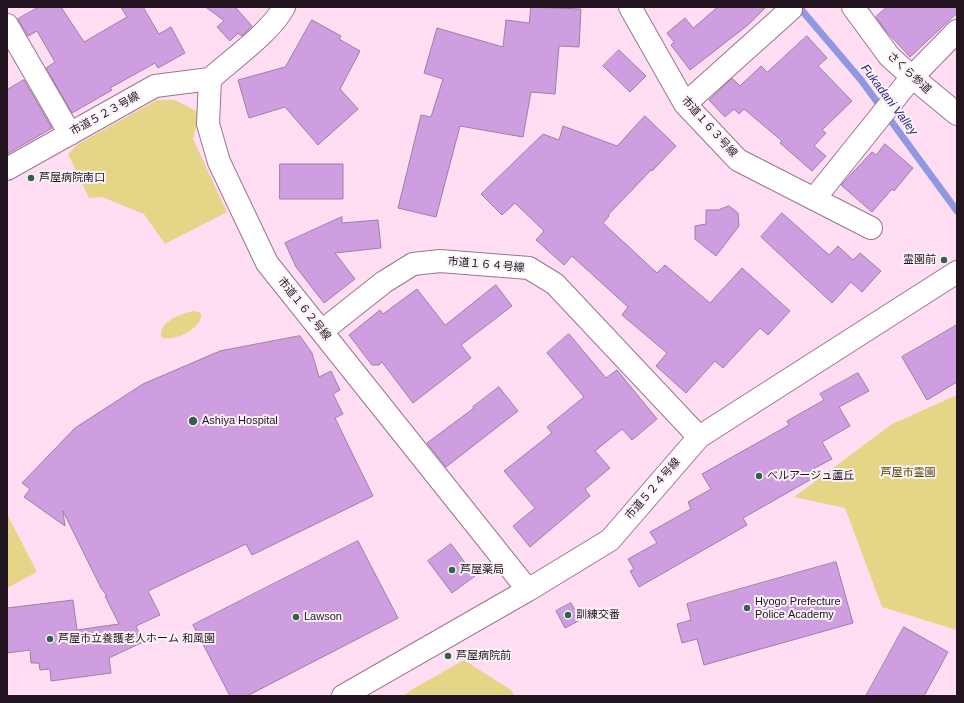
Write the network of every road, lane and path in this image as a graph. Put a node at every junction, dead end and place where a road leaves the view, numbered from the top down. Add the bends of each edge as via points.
1 (284, 7) edge
2 (630, 7) edge
3 (853, 7) edge
4 (791, 9) dead end
5 (7, 25) edge
6 (957, 31) edge
7 (912, 77) junction
8 (210, 79) junction
9 (685, 104) junction
10 (957, 114) edge
11 (70, 134) junction
12 (7, 169) edge
13 (814, 199) junction
14 (871, 228) dead end
15 (957, 272) edge
16 (322, 331) junction
17 (699, 437) junction
18 (528, 590) junction
19 (343, 696) edge

1 - 8 street via 280,16
2 - 9 street, 市道１６３号線
3 - 7 street, さくら参道 via 890,56
4 - 9 street
5 - 11 street
6 - 7 street
7 - 10 street, さくら参道
7 - 13 street
8 - 11 street, 市道５２３号線 via 156,86
8 - 16 street, 市道１６２号線 via 208,124 219,162 267,263
9 - 13 street, 市道１６３号線 via 738,160
11 - 12 street, 市道５２３号線
13 - 14 street, 市道１６３号線
15 - 17 street, 市道５２４号線
16 - 17 street, 市道１６４号線 via 384,282 413,264 440,261 529,268 555,284
16 - 18 street, 市道１６２号線
17 - 18 street, 市道５２４号線 via 610,540
18 - 19 street, 市道５２４号線

